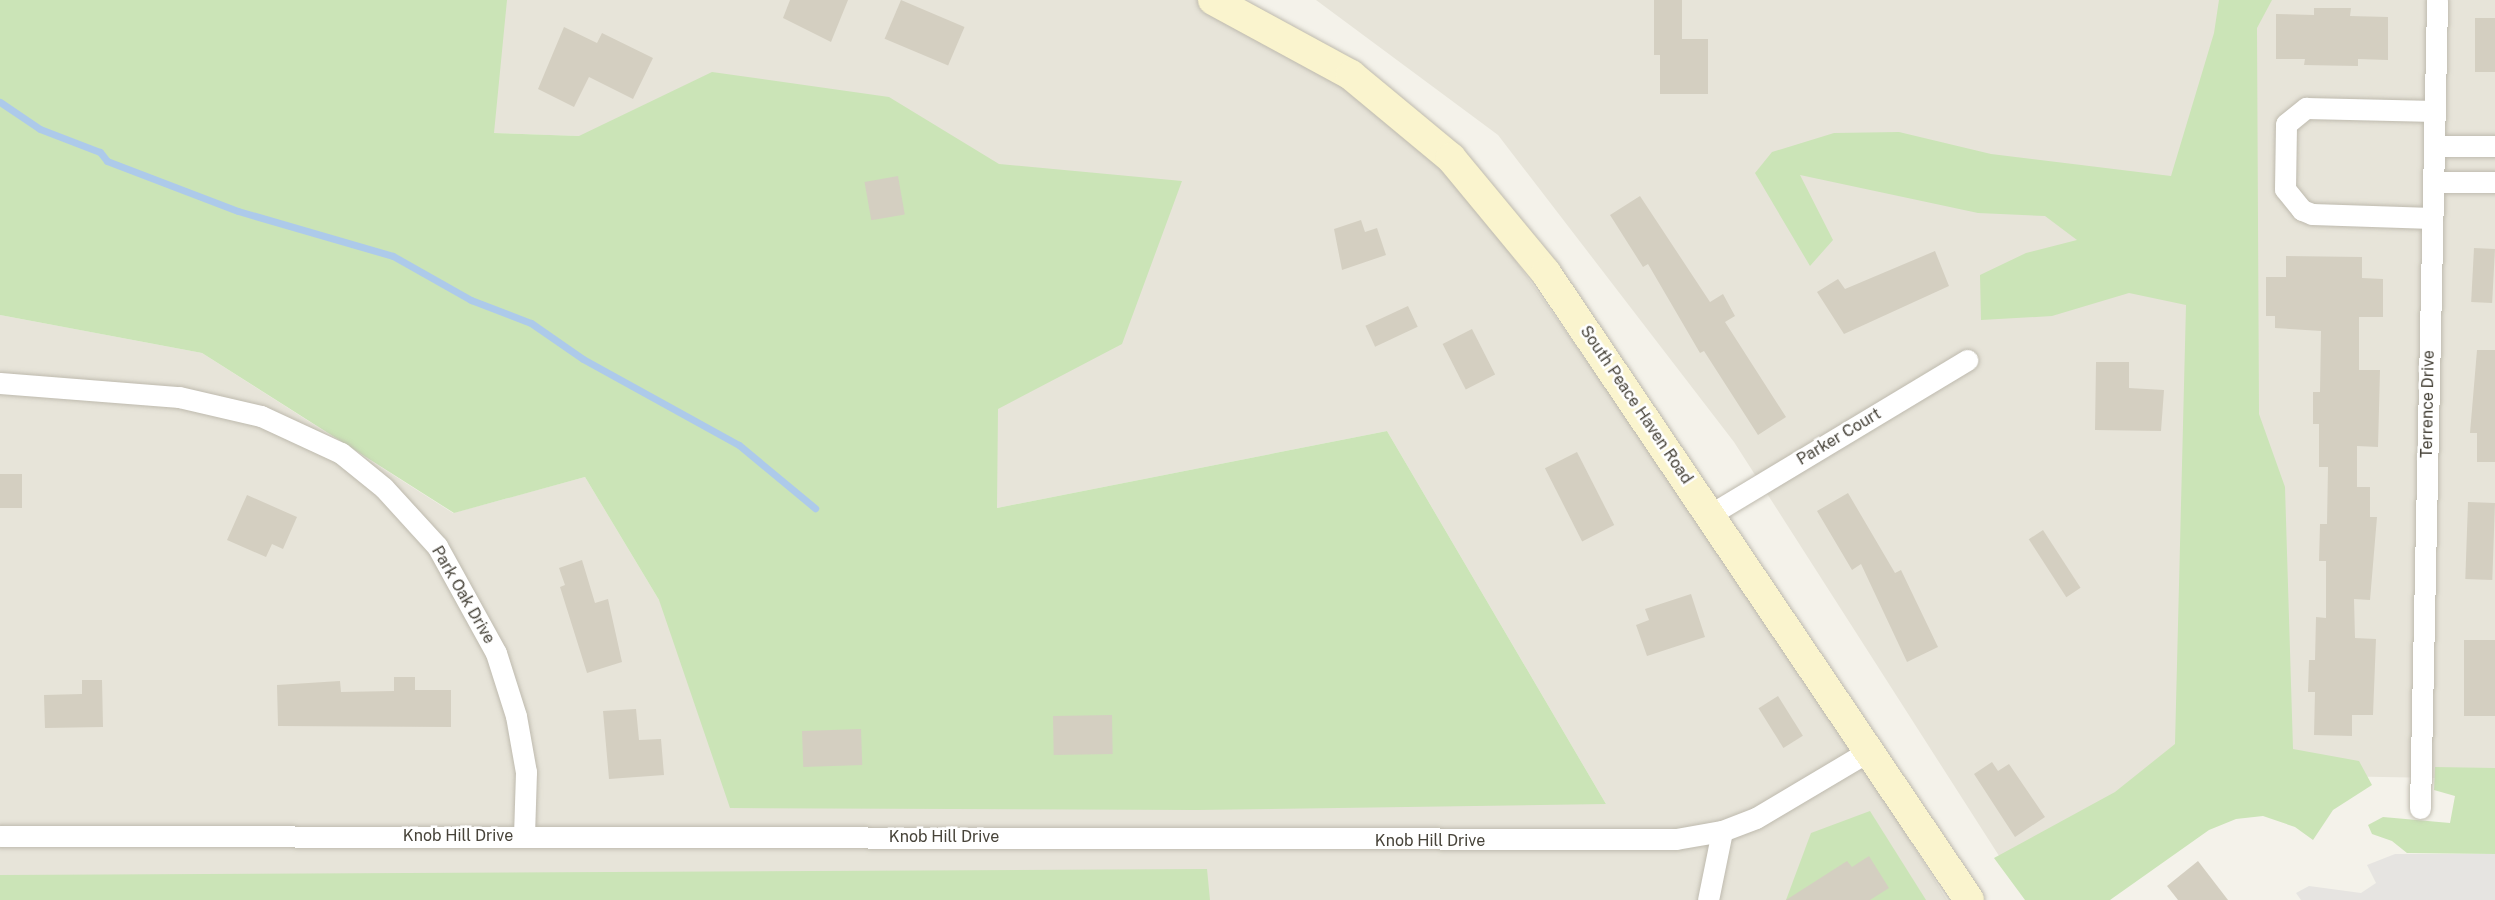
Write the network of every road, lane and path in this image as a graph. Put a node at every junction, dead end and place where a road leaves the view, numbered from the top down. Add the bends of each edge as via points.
1 (1213, 0) edge
2 (2437, 0) edge
3 (2435, 111) junction
4 (2435, 146) junction
5 (2495, 146) edge
6 (2435, 182) junction
7 (2495, 182) edge
8 (2432, 218) junction
9 (1967, 360) dead end
10 (0, 382) edge
11 (1711, 514) junction
12 (1867, 752) junction
13 (2420, 808) dead end
14 (1722, 831) junction
15 (0, 836) edge
16 (524, 836) junction
17 (1707, 900) edge
18 (1969, 900) edge

1 - 11 main road, South Peace Haven Road via 1351,75 1451,158 1546,273
2 - 3 street, Terrence Drive
3 - 4 street, Terrence Drive
3 - 8 street via 2306,108 2286,124 2285,189 2302,210 2312,214
4 - 5 street
4 - 6 street, Terrence Drive
6 - 7 street
6 - 8 street, Terrence Drive
8 - 13 street, Terrence Drive
9 - 11 street, Parker Court
10 - 16 street, Park Oak Drive via 179,397 261,416 341,453 384,488 436,546 496,653 516,716 526,772
11 - 12 main road, South Peace Haven Road
12 - 14 street, Knob Hill Drive via 1756,818
12 - 18 main road, South Peace Haven Road
14 - 16 street, Knob Hill Drive via 1676,839 1534,842
14 - 17 street
15 - 16 street, Knob Hill Drive

